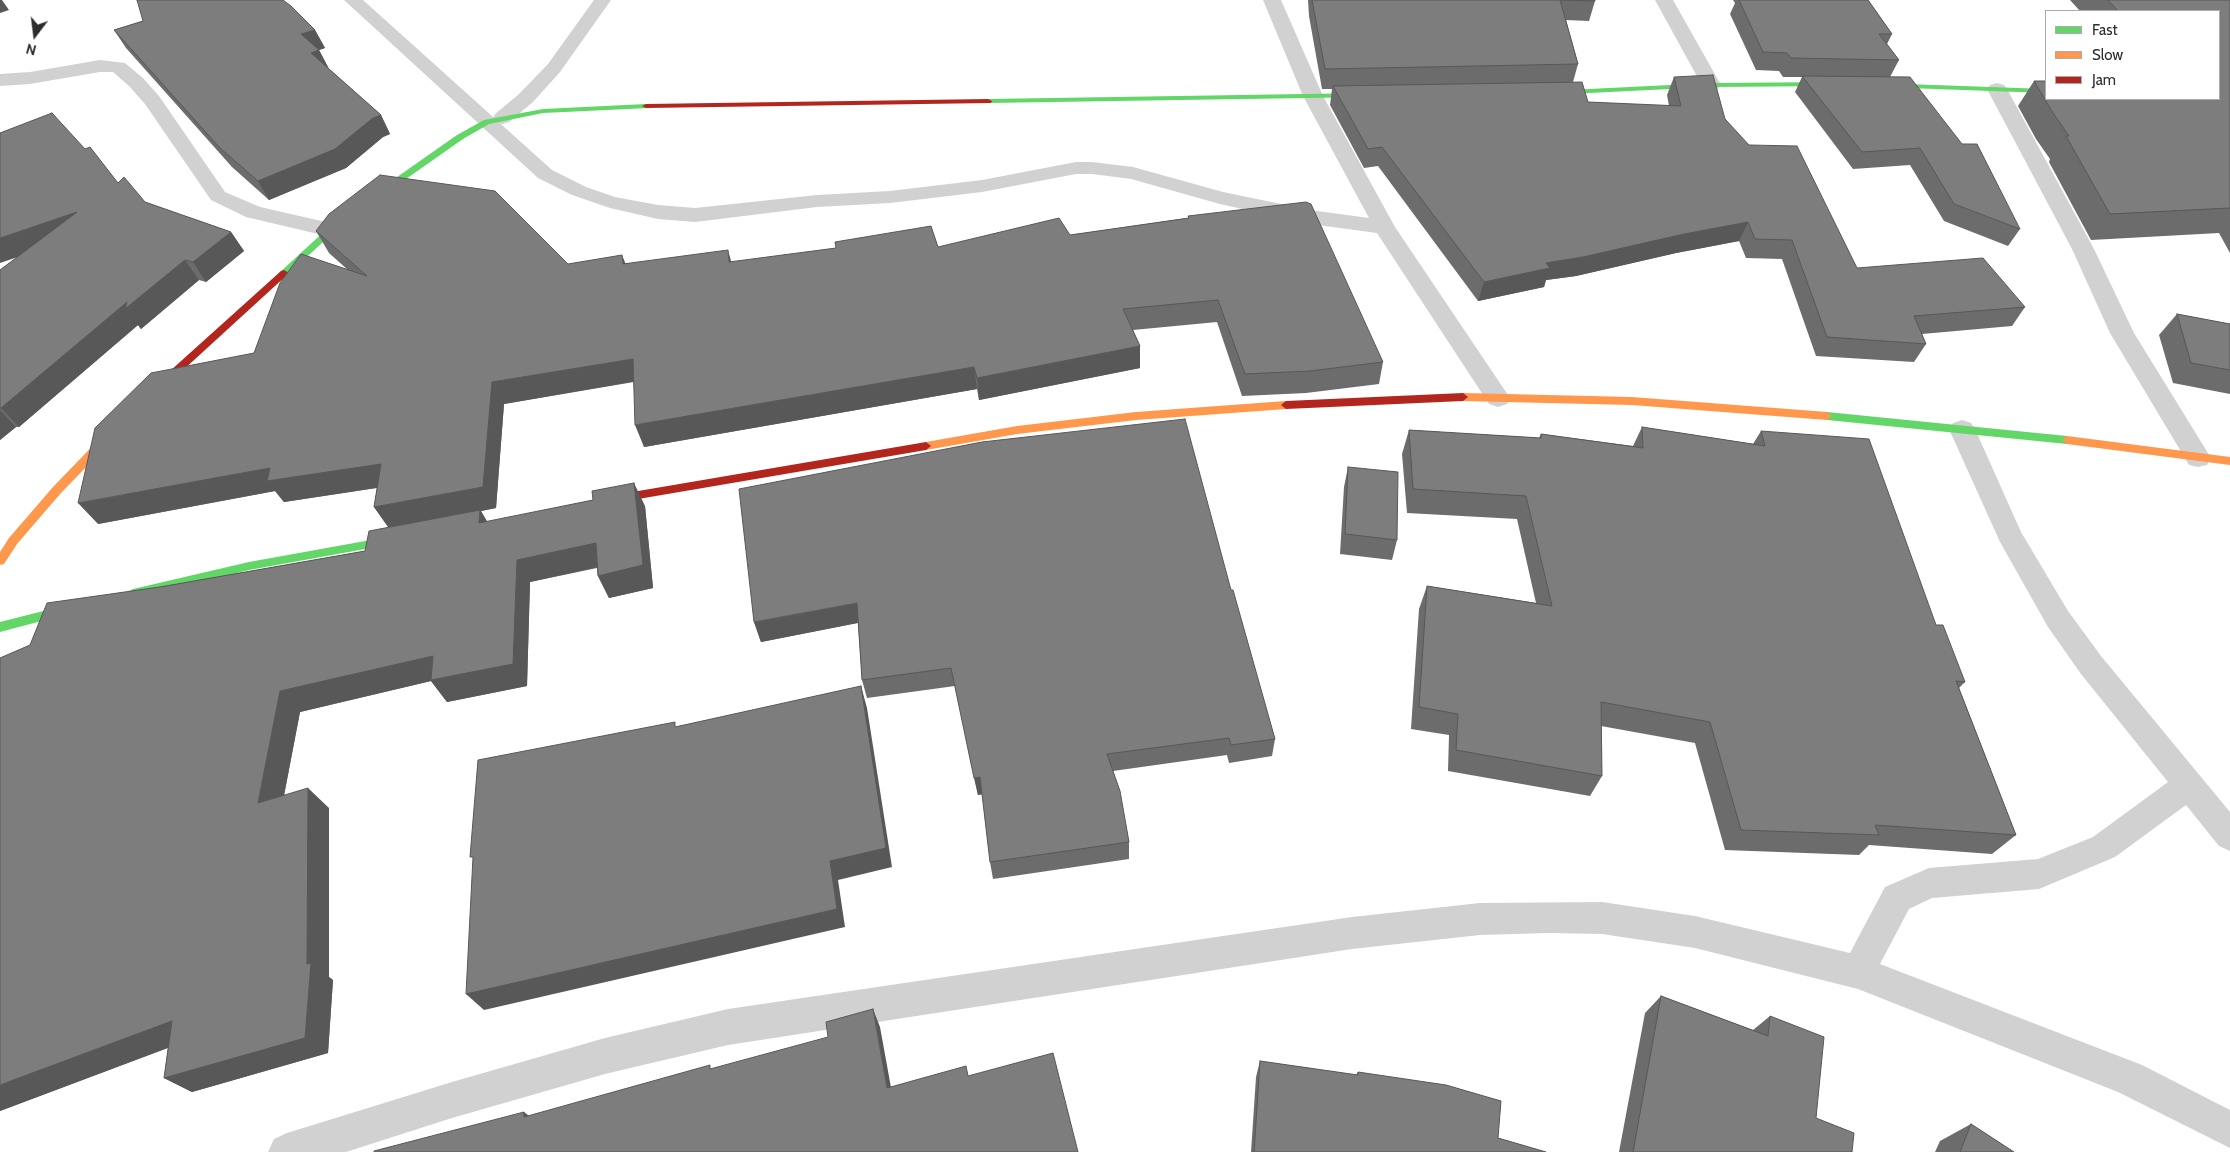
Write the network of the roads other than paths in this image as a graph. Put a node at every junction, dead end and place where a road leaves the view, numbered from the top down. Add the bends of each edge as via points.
1 (353, 0) edge
2 (603, 0) edge
3 (1272, 0) edge
4 (1664, 0) edge
5 (0, 80) edge
6 (1850, 84) edge
7 (1711, 85) junction
8 (1868, 85) edge
9 (1997, 89) junction
10 (2045, 91) edge
11 (1533, 93) edge
12 (1380, 95) edge
13 (1313, 96) junction
14 (494, 120) junction
15 (1384, 227) junction
16 (331, 230) junction
17 (1498, 398) junction
18 (144, 400) edge
19 (124, 421) edge
20 (1962, 429) junction
21 (2198, 458) junction
22 (2230, 461) edge
23 (591, 503) edge
24 (415, 536) edge
25 (0, 561) edge
26 (123, 596) edge
27 (94, 603) edge
28 (0, 627) edge
29 (2188, 785) junction
30 (2230, 836) edge
31 (1858, 972) junction
32 (2230, 1130) edge
33 (287, 1152) edge

1 - 14 street
2 - 14 lane via 554,68 526,98
3 - 13 street
4 - 7 street
5 - 16 street via 100,66 118,67 152,100 218,196 254,212
6 - 7 street
7 - 11 street
8 - 9 street
9 - 10 street
9 - 21 street via 2083,250 2122,332
12 - 13 street
13 - 14 street via 596,107 543,111
13 - 15 street
14 - 15 street via 546,174 610,202 676,214 721,213 817,201 899,196 1092,168 1133,173 1220,198 1310,217
14 - 16 street via 431,156
15 - 17 street
16 - 18 street
17 - 20 street via 1632,401
17 - 23 street via 1442,396 1343,401 1126,417 1017,430
19 - 25 street via 57,490
20 - 21 street
20 - 29 street via 2009,535 2058,619
21 - 22 street
24 - 26 street via 249,566
27 - 28 street
29 - 30 street
29 - 31 street via 2104,848 2039,874 1929,884 1896,898
31 - 32 street via 2128,1078
31 - 33 street via 1695,932 1602,918 1480,919 1352,933 728,1027 605,1056

